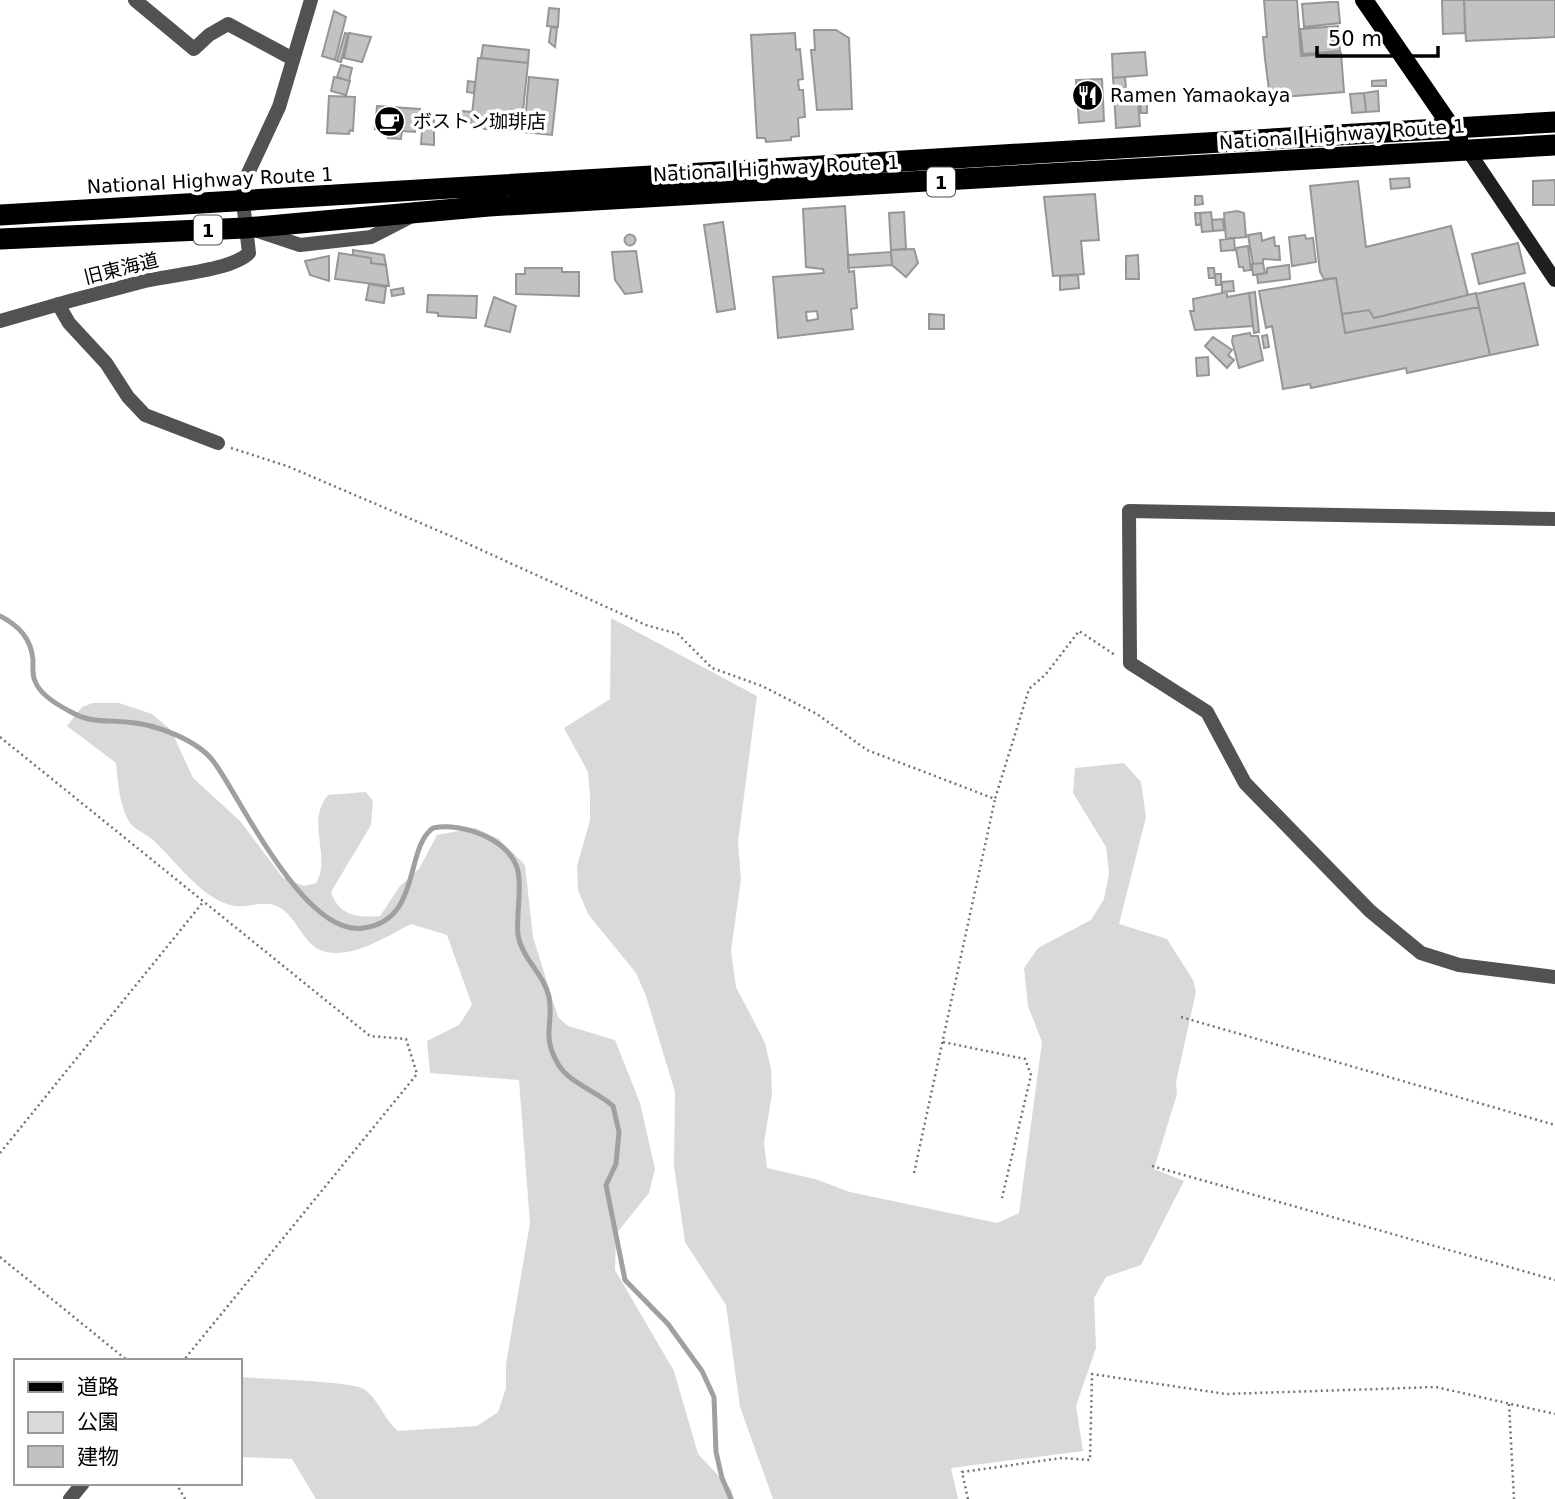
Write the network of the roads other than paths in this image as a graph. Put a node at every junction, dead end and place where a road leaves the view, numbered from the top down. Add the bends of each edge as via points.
1 (135, 0) edge
2 (311, 0) edge
3 (1364, 0) edge
4 (293, 59) junction
5 (1555, 122) edge
6 (1451, 127) junction
7 (1169, 145) junction
8 (1555, 145) edge
9 (1467, 149) junction
10 (860, 165) junction
11 (1171, 168) junction
12 (782, 169) junction
13 (863, 186) junction
14 (785, 191) junction
15 (243, 202) junction
16 (416, 214) junction
17 (0, 215) edge
18 (245, 228) junction
19 (0, 239) edge
20 (1555, 280) edge
21 (58, 304) junction
22 (0, 321) edge
23 (218, 443) road end
24 (1555, 519) edge
25 (1555, 977) edge
26 (81, 1485) edge
27 (70, 1499) edge

1 - 4 street via 194,49 228,24
2 - 4 street
3 - 6 main road
4 - 15 street via 279,107 244,182
5 - 6 highway, National Highway Route 1 / 1
6 - 7 highway, National Highway Route 1 / 1
6 - 9 main road
7 - 10 highway, National Highway Route 1 / 1
7 - 11 highway
8 - 9 highway, National Highway Route 1 / 1
9 - 11 highway, National Highway Route 1 / 1
9 - 20 street
10 - 12 highway, National Highway Route 1 / 1
10 - 13 highway
11 - 13 highway, National Highway Route 1 / 1
12 - 14 highway
12 - 15 highway, National Highway Route 1 / 1
13 - 14 highway, National Highway Route 1 / 1
14 - 16 highway, National Highway Route 1 / 1
15 - 17 highway, National Highway Route 1 / 1
15 - 18 street
16 - 18 highway, National Highway Route 1 / 1
16 - 18 street via 371,237 300,245
18 - 19 highway, National Highway Route 1 / 1
18 - 21 street, 旧東海道 via 249,253 244,258
21 - 22 street, 旧東海道
21 - 23 street via 145,415
24 - 25 street via 1129,512 1130,663 1207,712 1245,783 1370,911 1421,953 1459,965
26 - 27 street

